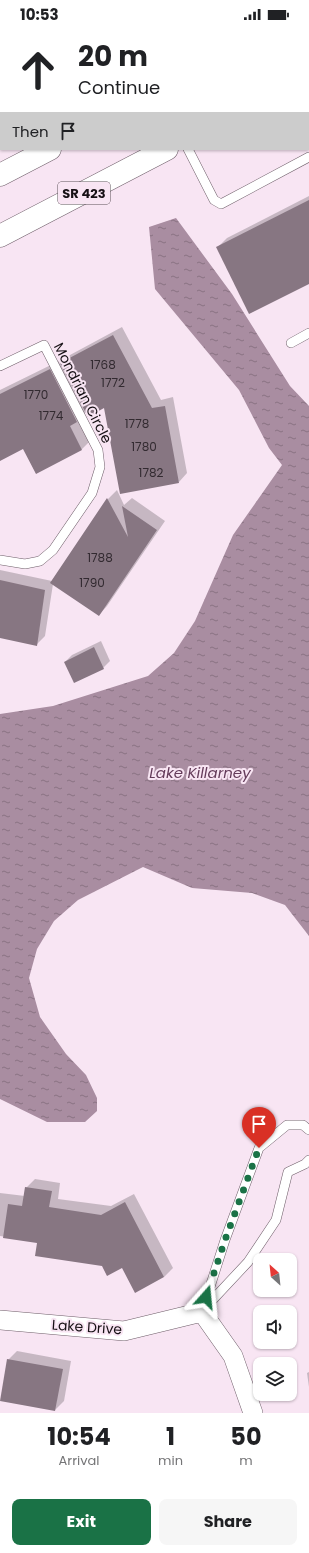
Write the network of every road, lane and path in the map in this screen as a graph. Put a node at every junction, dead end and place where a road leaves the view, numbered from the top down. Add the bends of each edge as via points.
1 (48, 150) edge
2 (165, 150) edge
3 (189, 150) edge
4 (309, 158) edge
5 (0, 175) edge
6 (0, 236) edge
7 (309, 333) edge
8 (291, 343) dead end
9 (0, 366) edge
10 (0, 560) edge
11 (309, 1130) edge
12 (309, 1160) edge
13 (202, 1312) junction
14 (0, 1320) edge
15 (253, 1413) edge

1 - 5 main road
2 - 6 main road, SR 423
3 - 4 lane via 214,200 221,204
7 - 8 lane
9 - 10 lane, Mondrian Circle via 44,345 98,450 100,468 92,493 53,550 40,561 25,564
11 - 13 lane via 303,1125 287,1125 259,1148
12 - 13 lane via 288,1172 276,1220 248,1262
13 - 14 street, Lake Drive via 124,1331
13 - 15 street via 233,1356

